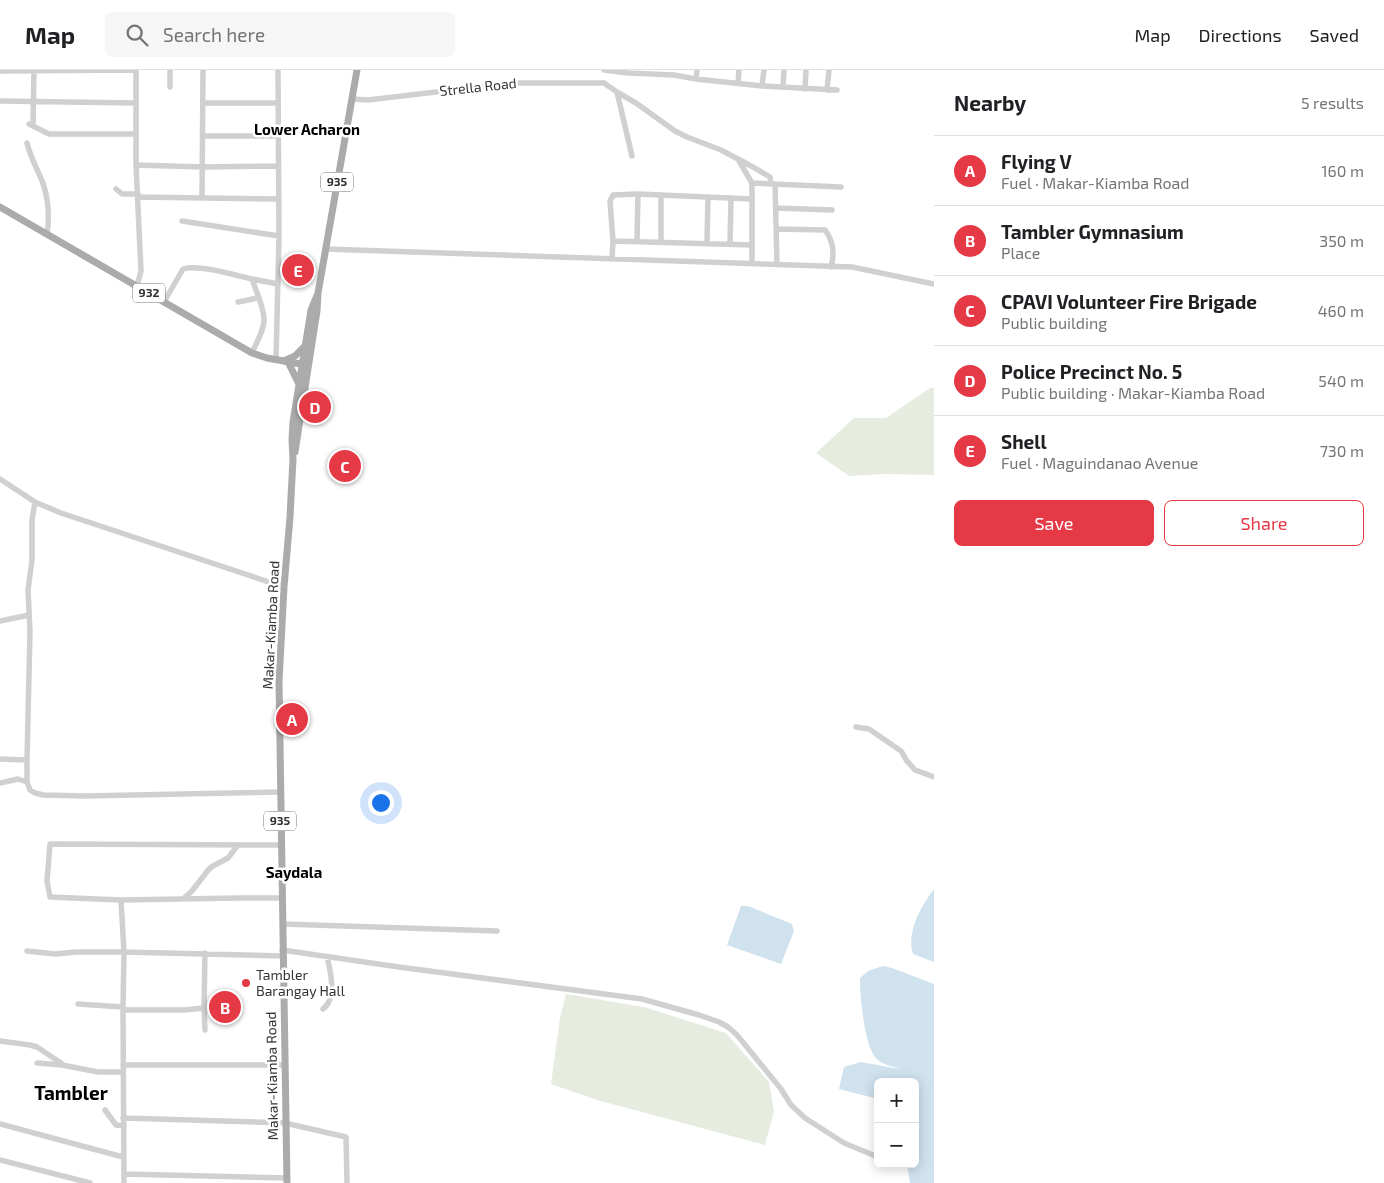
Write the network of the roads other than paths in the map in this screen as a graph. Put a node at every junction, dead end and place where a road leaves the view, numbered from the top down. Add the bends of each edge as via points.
1 (34, 70) edge
2 (136, 70) edge
3 (170, 70) edge
4 (203, 70) edge
5 (278, 70) edge
6 (357, 70) edge
7 (604, 70) edge
8 (697, 70) edge
9 (739, 70) edge
10 (764, 70) edge
11 (784, 70) edge
12 (806, 70) edge
13 (829, 70) edge
14 (0, 71) edge
15 (628, 71) edge
16 (650, 72) edge
17 (674, 73) edge
18 (696, 79) junction
19 (604, 83) junction
20 (738, 83) junction
21 (762, 86) junction
22 (170, 87) dead end
23 (783, 87) junction
24 (805, 89) junction
25 (827, 90) junction
26 (837, 90) dead end
27 (617, 92) junction
28 (352, 99) junction
29 (0, 101) edge
30 (33, 102) junction
31 (136, 102) junction
32 (203, 103) junction
33 (278, 103) junction
34 (136, 134) junction
35 (203, 136) junction
36 (278, 136) junction
37 (27, 143) dead end
38 (632, 156) dead end
39 (739, 160) junction
40 (136, 165) junction
41 (278, 166) junction
42 (203, 167) junction
43 (752, 183) junction
44 (773, 184) junction
45 (841, 187) dead end
46 (116, 189) dead end
47 (638, 194) junction
48 (138, 195) junction
49 (661, 195) junction
50 (708, 197) junction
51 (202, 198) junction
52 (731, 198) junction
53 (279, 199) junction
54 (752, 199) junction
55 (0, 207) edge
56 (776, 208) junction
57 (832, 210) dead end
58 (182, 221) dead end
59 (777, 229) junction
60 (47, 234) junction
61 (279, 236) junction
62 (613, 241) junction
63 (637, 241) junction
64 (661, 242) junction
65 (707, 243) junction
66 (730, 244) junction
67 (752, 245) junction
68 (325, 249) junction
69 (612, 259) junction
70 (752, 263) junction
71 (777, 264) junction
72 (831, 267) junction
73 (252, 279) junction
74 (278, 284) junction
75 (934, 284) edge
76 (137, 286) junction
77 (318, 293) junction
78 (258, 298) junction
79 (164, 302) junction
80 (238, 302) dead end
81 (306, 346) junction
82 (252, 353) junction
83 (283, 361) junction
84 (306, 365) junction
85 (299, 385) junction
86 (293, 460) junction
87 (0, 479) edge
88 (36, 502) junction
89 (284, 587) junction
90 (29, 615) junction
91 (0, 621) edge
92 (856, 726) dead end
93 (0, 759) edge
94 (27, 760) junction
95 (934, 777) edge
96 (27, 782) junction
97 (0, 783) edge
98 (280, 792) junction
99 (238, 845) junction
100 (281, 845) junction
101 (184, 898) junction
102 (282, 898) junction
103 (121, 900) junction
104 (283, 924) junction
105 (497, 931) dead end
106 (27, 951) dead end
107 (124, 952) junction
108 (283, 953) junction
109 (204, 954) junction
110 (327, 957) junction
111 (78, 1004) dead end
112 (123, 1008) junction
113 (204, 1008) junction
114 (323, 1009) dead end
115 (205, 1030) dead end
116 (0, 1041) edge
117 (37, 1063) dead end
118 (62, 1064) junction
119 (284, 1065) junction
120 (123, 1069) junction
121 (105, 1110) dead end
122 (123, 1118) junction
123 (0, 1124) edge
124 (285, 1124) junction
125 (124, 1126) junction
126 (874, 1155) edge
127 (123, 1157) junction
128 (0, 1160) edge
129 (124, 1174) junction
130 (286, 1180) edge
131 (90, 1183) edge
132 (124, 1183) edge
133 (347, 1183) edge

1 - 2 street
1 - 14 street
1 - 30 street
2 - 31 street
3 - 22 street
4 - 32 street
5 - 33 street
6 - 28 main road, Makar-Kiamba Road / 935
7 - 15 street
7 - 19 street
8 - 18 street
9 - 20 street
10 - 21 street
11 - 23 street
12 - 24 street
13 - 25 street
15 - 16 street
16 - 17 street
17 - 18 street
18 - 20 street
19 - 27 street
19 - 28 street, Strella Road via 513,83 368,100
20 - 21 street
21 - 23 street
23 - 24 street
24 - 25 street
25 - 26 street
27 - 38 street
27 - 39 street via 681,134
28 - 68 main road, Makar-Kiamba Road / 935
29 - 30 street
30 - 31 street
30 - 34 street via 31,125 49,134
31 - 34 street
32 - 33 street
32 - 35 street
33 - 36 street
34 - 40 street
35 - 36 street
35 - 42 street
36 - 41 street
37 - 60 street via 46,194
39 - 43 street
39 - 44 street via 769,176
40 - 42 street
40 - 48 street
41 - 42 street
41 - 53 street
42 - 51 street
43 - 44 street
43 - 54 street
44 - 45 street
44 - 56 street
46 - 48 street via 122,194
47 - 49 street
47 - 62 street via 612,196
47 - 63 street
48 - 51 street
48 - 76 street via 141,271
49 - 50 street
49 - 64 street
50 - 52 street
50 - 65 street
51 - 53 street
52 - 54 street
52 - 66 street
53 - 61 street
54 - 67 street
55 - 60 main road, 932
56 - 57 street
56 - 59 street
58 - 61 street
59 - 71 street
59 - 72 street via 825,230 833,247
60 - 76 main road, 932
61 - 74 street
62 - 63 street
62 - 69 street
63 - 64 street
64 - 65 street
65 - 66 street
66 - 67 street
67 - 70 street
68 - 69 street
68 - 77 main road, Makar-Kiamba Road / 935
69 - 70 street
70 - 71 street
71 - 72 street
72 - 75 street via 860,268
73 - 74 street
73 - 78 street
73 - 79 street via 186,268
74 - 83 street
76 - 79 main road, 932
77 - 81 main road, Makar-Kiamba Road / 935 via 311,310
77 - 84 main road, Makar-Kiamba Road / 935
78 - 80 street
78 - 82 street via 264,318
79 - 82 main road, 932
81 - 83 main road
81 - 84 main road, Makar-Kiamba Road / 935
82 - 83 main road, 932
83 - 84 main road, 932
83 - 85 main road
84 - 85 main road, Makar-Kiamba Road / 935
84 - 86 main road, Makar-Kiamba Road / 935
85 - 86 main road, Makar-Kiamba Road / 935 via 292,440
86 - 89 main road, Makar-Kiamba Road / 935
87 - 88 street
88 - 89 street
88 - 90 street via 32,520
89 - 98 main road, Makar-Kiamba Road / 935 via 279,681
90 - 91 street
90 - 94 street
92 - 95 street via 869,729 901,751 916,770
93 - 94 street
94 - 96 street
96 - 97 street via 18,779
96 - 98 street via 30,790 43,795
98 - 100 main road, Makar-Kiamba Road / 935
99 - 100 street
99 - 101 street via 228,858 209,869
99 - 103 street via 50,844 50,897
100 - 102 main road, Makar-Kiamba Road / 935
101 - 102 street
101 - 103 street
102 - 104 main road, Makar-Kiamba Road / 935
103 - 107 street
104 - 105 street
104 - 108 main road, Makar-Kiamba Road / 935
106 - 107 street via 55,954
107 - 109 street
107 - 112 street
108 - 109 street
108 - 110 street
108 - 119 main road, Makar-Kiamba Road / 935
109 - 113 street
110 - 114 street via 331,997
110 - 126 street via 642,999 712,1020 728,1027 736,1035 805,1118 844,1144
111 - 112 street
112 - 113 street
112 - 120 street
113 - 115 street
116 - 118 street via 30,1045
117 - 118 street
118 - 120 street via 92,1071
119 - 120 street
119 - 124 main road, Makar-Kiamba Road / 935
120 - 122 street
121 - 125 street via 116,1125
122 - 124 street
122 - 125 street
123 - 127 street
124 - 130 main road, Makar-Kiamba Road / 935
124 - 133 street via 346,1137
125 - 127 street
127 - 129 street
128 - 131 street
129 - 130 street
129 - 132 street

